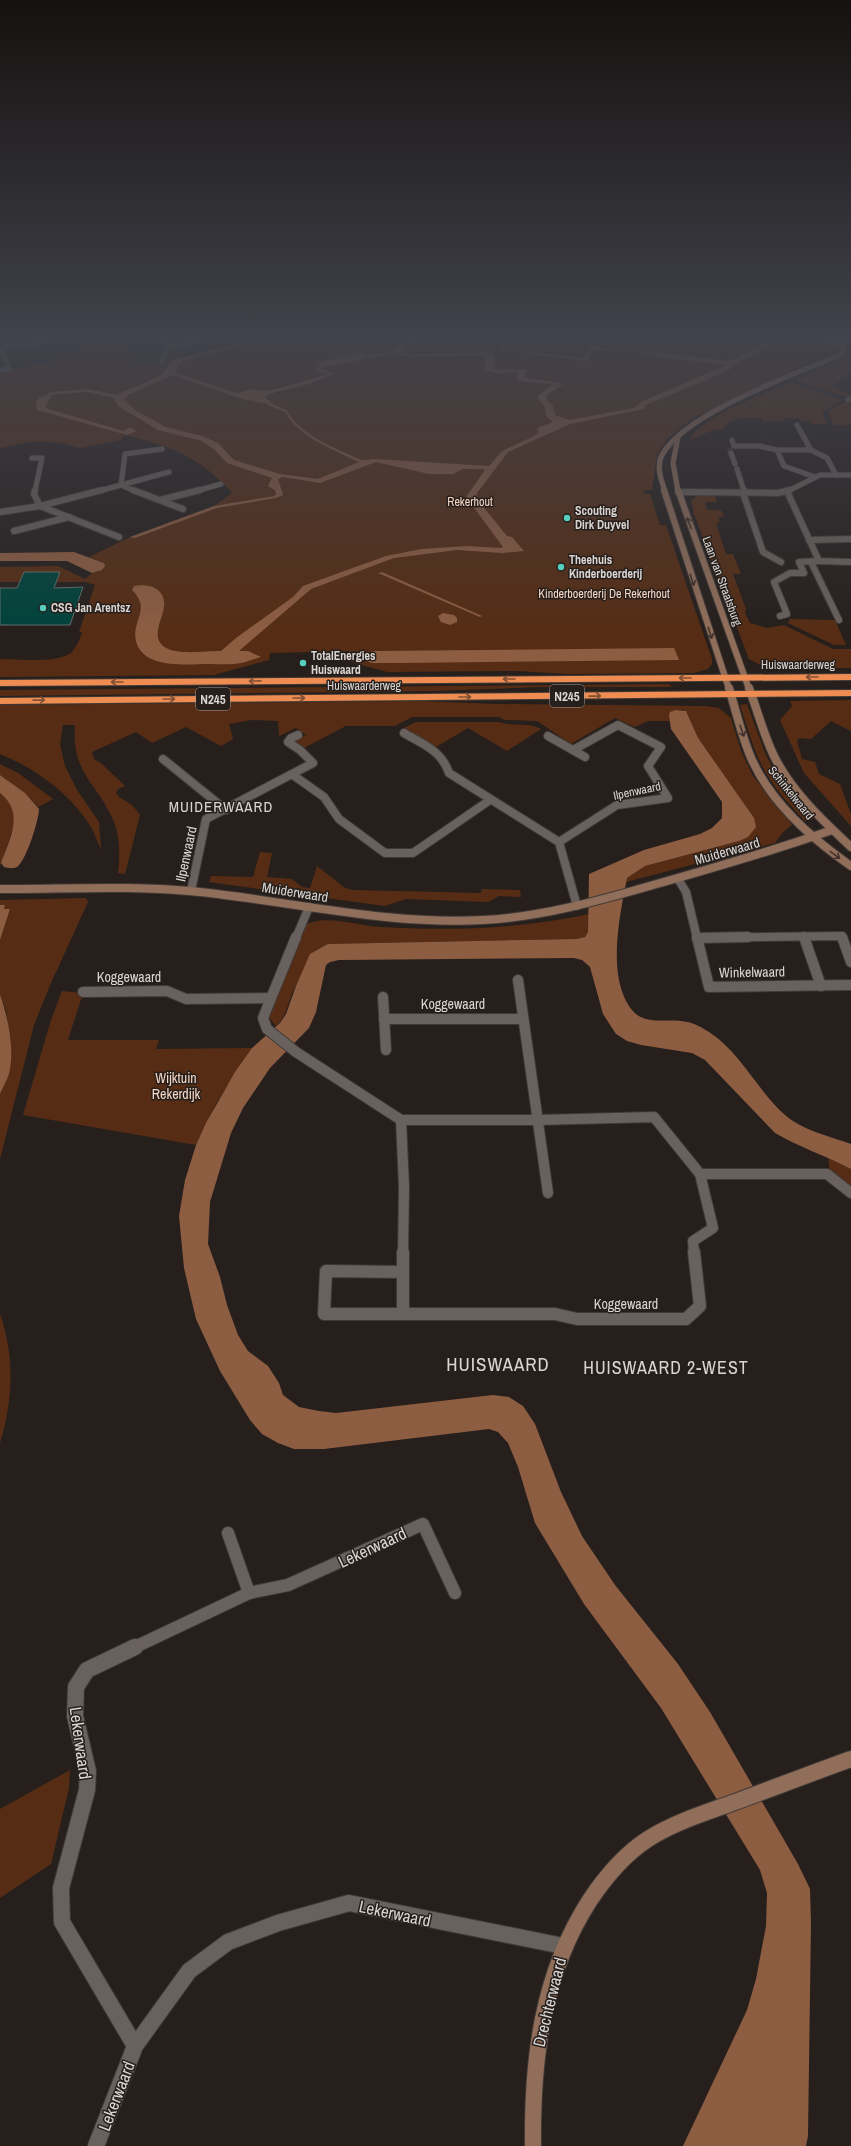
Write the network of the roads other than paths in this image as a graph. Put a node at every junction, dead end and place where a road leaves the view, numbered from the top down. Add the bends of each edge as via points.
1 (682, 433) edge
2 (802, 433) edge
3 (678, 437) junction
4 (162, 449) dead end
5 (776, 450) junction
6 (810, 450) junction
7 (32, 458) dead end
8 (169, 472) dead end
9 (836, 475) junction
10 (851, 475) edge
11 (815, 477) junction
12 (221, 484) dead end
13 (121, 485) junction
14 (787, 491) junction
15 (664, 492) junction
16 (678, 492) junction
17 (744, 493) junction
18 (160, 500) junction
19 (40, 506) junction
20 (183, 509) dead end
21 (0, 512) edge
22 (69, 517) junction
23 (14, 531) dead end
24 (119, 537) dead end
25 (851, 539) edge
26 (809, 540) junction
27 (781, 562) dead end
28 (811, 562) junction
29 (819, 562) junction
30 (851, 562) edge
31 (780, 616) dead end
32 (839, 620) dead end
33 (372, 672) dead end
34 (244, 674) dead end
35 (851, 677) edge
36 (724, 678) junction
37 (746, 678) junction
38 (392, 680) junction
39 (212, 682) junction
40 (0, 683) edge
41 (851, 693) edge
42 (729, 694) junction
43 (752, 694) junction
44 (0, 701) edge
45 (404, 733) dead end
46 (298, 735) dead end
47 (548, 736) dead end
48 (573, 750) junction
49 (585, 757) dead end
50 (163, 759) dead end
51 (293, 776) junction
52 (490, 800) junction
53 (226, 810) junction
54 (832, 830) junction
55 (813, 837) junction
56 (559, 842) junction
57 (851, 847) edge
58 (851, 866) edge
59 (678, 878) junction
60 (0, 889) edge
61 (191, 892) junction
62 (581, 905) junction
63 (309, 907) junction
64 (804, 937) junction
65 (697, 938) junction
66 (851, 962) edge
67 (518, 980) dead end
68 (850, 985) dead end
69 (821, 986) junction
70 (83, 992) dead end
71 (383, 997) dead end
72 (270, 998) junction
73 (384, 1019) junction
74 (523, 1019) junction
75 (386, 1050) dead end
76 (401, 1120) junction
77 (537, 1120) junction
78 (700, 1174) junction
79 (548, 1193) dead end
80 (851, 1193) edge
81 (402, 1272) junction
82 (403, 1314) junction
83 (228, 1533) dead end
84 (249, 1593) junction
85 (455, 1593) dead end
86 (851, 1759) edge
87 (563, 1946) junction
88 (135, 2046) junction
89 (96, 2146) edge
90 (533, 2146) edge

1 - 3 street, Laan van Straatsburg
2 - 6 street
3 - 15 street, Laan van Straatsburg via 662,455 659,469
3 - 16 street, Laan van Straatsburg via 673,472
4 - 13 street via 124,454
5 - 6 street
5 - 11 street via 784,466
5 - 17 street via 759,446 731,447
6 - 9 street via 827,458
7 - 19 street via 42,458 34,494
8 - 13 street
9 - 10 street
9 - 11 street
11 - 14 street
12 - 18 street
13 - 18 street
13 - 19 street
14 - 17 street
14 - 26 street
15 - 16 street
15 -> 36 street, Laan van Straatsburg
16 - 17 street
37 -> 16 street, Laan van Straatsburg
17 - 27 street via 763,552
18 - 20 street
19 - 21 street
19 - 22 street
22 - 23 street
22 - 24 street
25 - 26 street
26 - 29 street
28 - 29 street
28 - 31 street via 799,562 804,573 790,573 774,582 787,614
28 - 32 street
29 - 30 street
33 - 38 highway
34 - 39 highway
35 -> 37 highway, Huiswaarderweg / N245
36 - 37 highway, Huiswaarderweg / N245
36 -> 38 highway, Huiswaarderweg / N245
36 - 42 street
37 - 43 street, Huiswaarderweg
38 -> 39 highway, Huiswaarderweg / N245
39 -> 40 highway, Huiswaarderweg / N245
41 - 43 highway, Huiswaarderweg / N245
42 - 43 highway, Huiswaarderweg / N245
44 -> 42 highway, Huiswaarderweg / N245
42 -> 55 street, Schinkelwaard via 758,772 784,806
43 - 54 street, Schinkelwaard via 773,754 780,766 819,818
45 - 52 street via 436,752 446,760 449,773
46 - 51 street, Ilpenwaard via 288,742 313,763
47 - 48 street
48 - 49 street
48 - 56 street, Ilpenwaard via 618,726 661,747 648,766 668,798 618,805
50 - 53 street
51 - 52 street via 324,797 339,819 385,853 413,853
51 - 53 street, Ilpenwaard
52 - 56 street
53 - 61 street, Ilpenwaard via 206,819
54 - 55 street, Muiderwaard
54 - 57 street, Schinkelwaard
55 -> 58 street, Schinkelwaard
55 - 59 street, Muiderwaard
56 - 62 street
59 - 62 street, Muiderwaard
59 - 65 street, Winkelwaard via 686,892
60 - 61 street, Muiderwaard
61 - 63 street, Muiderwaard
62 - 63 street, Muiderwaard via 507,918 462,921 385,918
63 - 72 street
64 - 65 street
64 - 66 street via 842,936
64 - 69 street
65 - 69 street, Winkelwaard via 709,987
67 - 74 street
68 - 69 street, Winkelwaard
70 - 72 street, Koggewaard via 168,991 186,1000
71 - 73 street
72 - 76 street via 263,1018 267,1029 329,1076
73 - 74 street, Koggewaard
73 - 75 street
74 - 77 street
76 - 77 street, Koggewaard
76 - 81 street via 404,1187
77 - 78 street, Koggewaard via 654,1117
77 - 79 street
78 - 80 street via 827,1174
78 - 82 street, Koggewaard via 713,1228 693,1241 700,1306 686,1319 577,1319 555,1314
81 - 82 street
81 - 82 street, Koggewaard via 326,1271 324,1314
83 - 84 street
84 - 85 street, Lekerwaard via 288,1585 423,1524
84 - 88 street, Lekerwaard via 87,1670 76,1687 75,1716 88,1771 87,1790 61,1888 62,1922
86 - 87 street, Drechterwaard via 675,1824 649,1838 626,1856 587,1901
87 - 88 street, Lekerwaard via 350,1903 278,1923 228,1942 189,1971
87 - 90 street, Drechterwaard via 547,1994 537,2044 531,2107
88 - 89 street, Lekerwaard

